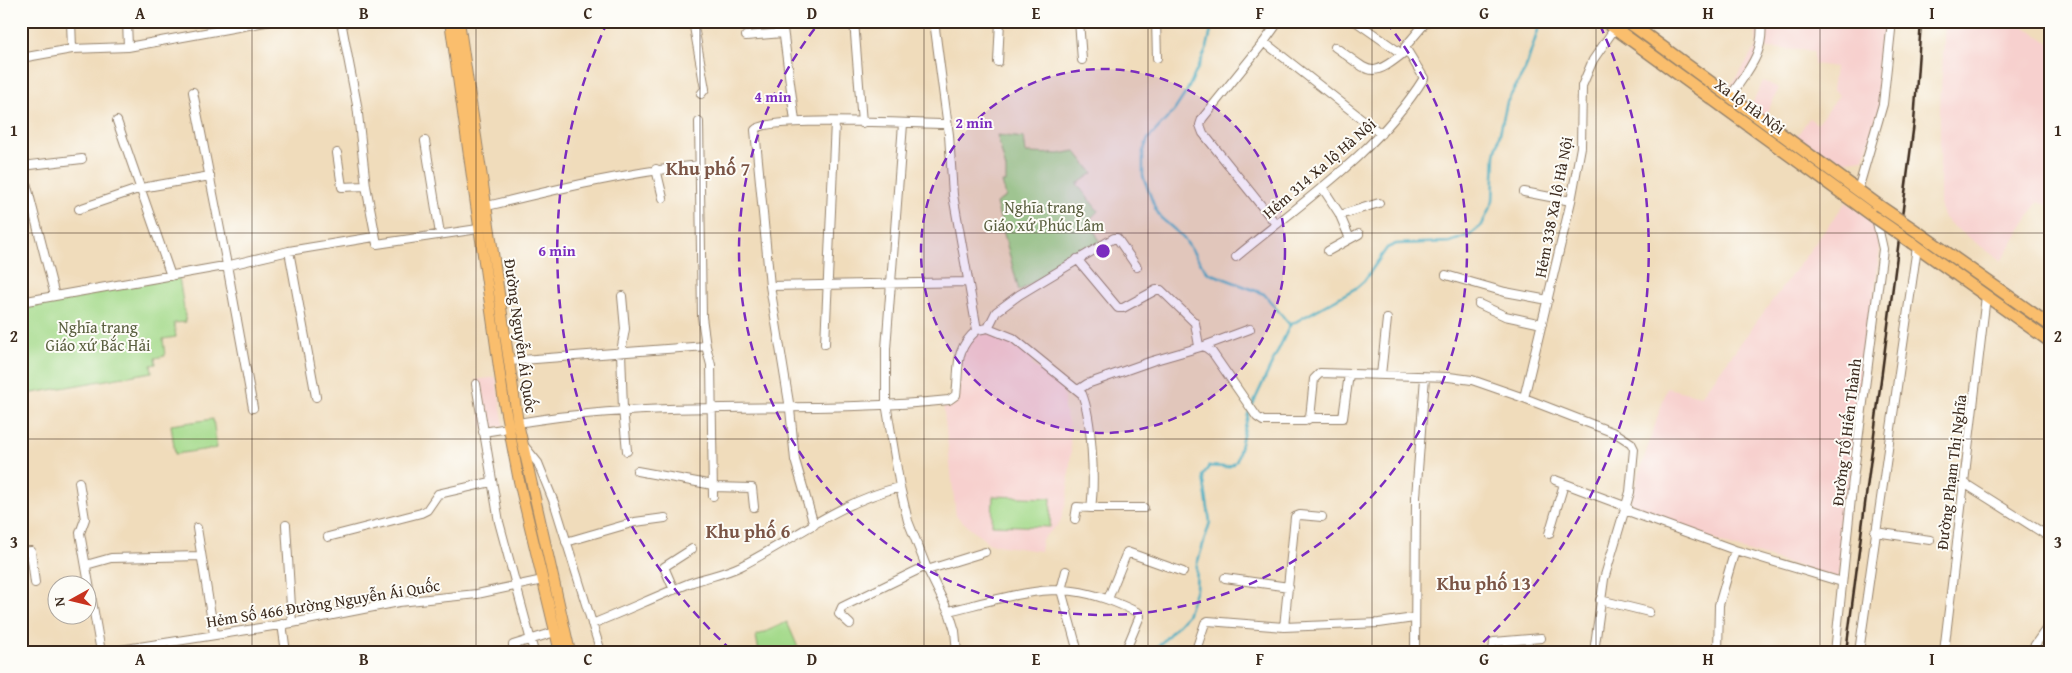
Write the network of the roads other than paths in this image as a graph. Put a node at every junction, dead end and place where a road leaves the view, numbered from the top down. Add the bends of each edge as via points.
1 (72, 21) edge
2 (126, 21) edge
3 (271, 21) edge
4 (342, 21) edge
5 (450, 21) edge
6 (459, 21) edge
7 (693, 21) edge
8 (782, 21) edge
9 (854, 21) edge
10 (934, 21) edge
11 (1000, 21) edge
12 (1079, 21) edge
13 (1156, 21) edge
14 (1279, 21) edge
15 (1355, 21) edge
16 (1427, 21) edge
17 (1627, 21) edge
18 (1760, 21) edge
19 (1892, 21) edge
20 (218, 25) edge
21 (1610, 25) edge
22 (783, 33) junction
23 (746, 36) dead end
24 (1264, 42) junction
25 (128, 47) junction
26 (1335, 47) dead end
27 (72, 49) junction
28 (1404, 53) junction
29 (21, 58) edge
30 (1157, 58) dead end
31 (1082, 60) dead end
32 (998, 62) dead end
33 (193, 92) dead end
34 (701, 94) dead end
35 (1730, 97) junction
36 (117, 121) dead end
37 (795, 121) junction
38 (699, 122) dead end
39 (835, 122) junction
40 (862, 123) junction
41 (903, 124) junction
42 (947, 124) junction
43 (1381, 134) junction
44 (425, 141) dead end
45 (337, 153) dead end
46 (82, 159) dead end
47 (22, 165) edge
48 (700, 165) junction
49 (656, 170) junction
50 (210, 176) junction
51 (366, 186) junction
52 (1322, 187) junction
53 (141, 188) junction
54 (1524, 192) dead end
55 (1855, 196) junction
56 (662, 198) dead end
57 (1571, 200) junction
58 (1379, 203) dead end
59 (1878, 205) junction
60 (487, 206) junction
61 (79, 209) dead end
62 (1340, 215) junction
63 (1876, 218) junction
64 (1276, 224) junction
65 (490, 228) junction
66 (478, 229) junction
67 (440, 234) junction
68 (1359, 234) dead end
69 (374, 237) junction
70 (1350, 239) junction
71 (1914, 245) junction
72 (289, 250) junction
73 (1328, 251) dead end
74 (1236, 257) dead end
75 (1077, 259) junction
76 (228, 265) junction
77 (1137, 267) dead end
78 (1446, 275) dead end
79 (171, 276) junction
80 (968, 282) junction
81 (827, 284) junction
82 (891, 285) junction
83 (770, 286) junction
84 (55, 296) junction
85 (622, 296) dead end
86 (1986, 296) junction
87 (1548, 300) junction
88 (21, 302) edge
89 (1479, 304) dead end
90 (1387, 319) dead end
91 (1542, 324) junction
92 (2051, 326) edge
93 (988, 328) junction
94 (1250, 329) dead end
95 (976, 330) junction
96 (2051, 342) edge
97 (825, 344) dead end
98 (706, 346) junction
99 (1202, 346) junction
100 (621, 352) junction
101 (509, 361) junction
102 (1349, 374) junction
103 (1381, 375) junction
104 (1425, 377) junction
105 (476, 384) dead end
106 (1078, 390) junction
107 (316, 397) dead end
108 (1524, 398) junction
109 (886, 403) junction
110 (253, 408) dead end
111 (713, 408) junction
112 (790, 409) junction
113 (622, 410) junction
114 (1310, 418) junction
115 (518, 423) junction
116 (508, 428) junction
117 (483, 432) junction
118 (522, 443) junction
119 (627, 451) dead end
120 (637, 471) dead end
121 (1555, 480) dead end
122 (78, 482) dead end
123 (491, 482) junction
124 (1964, 483) junction
125 (1564, 484) junction
126 (713, 486) junction
127 (900, 487) junction
128 (713, 496) dead end
129 (754, 507) dead end
130 (1091, 508) junction
131 (1144, 508) dead end
132 (1626, 508) junction
133 (1322, 517) dead end
134 (665, 518) dead end
135 (1075, 519) dead end
136 (286, 525) dead end
137 (814, 525) junction
138 (197, 528) dead end
139 (1875, 532) junction
140 (1549, 534) dead end
141 (328, 537) dead end
142 (2051, 538) edge
143 (1930, 540) dead end
144 (566, 542) junction
145 (692, 550) dead end
146 (1736, 550) junction
147 (21, 552) edge
148 (985, 552) dead end
149 (202, 556) junction
150 (86, 565) junction
151 (926, 568) junction
152 (1066, 571) dead end
153 (1183, 572) dead end
154 (1225, 578) dead end
155 (543, 580) junction
156 (1842, 582) junction
157 (35, 583) dead end
158 (518, 586) junction
159 (1289, 587) junction
160 (674, 590) junction
161 (1061, 590) junction
162 (1108, 599) junction
163 (1600, 600) junction
164 (948, 611) junction
165 (1649, 612) dead end
166 (1414, 618) junction
167 (2051, 622) edge
168 (292, 623) junction
169 (282, 624) junction
170 (592, 624) junction
171 (850, 624) dead end
172 (1284, 627) junction
173 (556, 632) junction
174 (214, 634) junction
175 (1541, 638) dead end
176 (532, 640) junction
177 (513, 645) dead end
178 (1196, 650) dead end
179 (101, 652) edge
180 (107, 652) edge
181 (286, 652) edge
182 (534, 652) edge
183 (560, 652) edge
184 (570, 652) edge
185 (600, 652) edge
186 (957, 652) edge
187 (1078, 652) edge
188 (1125, 652) edge
189 (1415, 652) edge
190 (1493, 652) edge
191 (1594, 652) edge
192 (1718, 652) edge
193 (1835, 652) edge
194 (1859, 652) edge
195 (1944, 652) edge
196 (2030, 652) edge

1 - 27 street
2 - 25 street
3 - 20 street
4 - 51 street via 357,105
5 - 66 main road, Đường Nguyễn Ái Quốc
6 - 60 main road, Đường Nguyễn Ái Quốc
7 - 34 street via 705,89
8 - 22 street
9 - 40 street
10 - 42 street
11 - 32 street
12 - 31 street
13 - 30 street
14 - 24 street
15 - 28 street
16 - 28 street via 1406,43
17 - 35 highway, Xa lộ Hà Nội
18 - 35 street via 1760,49
19 - 55 street via 1883,104
20 - 25 street via 182,38
21 - 55 highway, Xa lộ Hà Nội
21 - 57 street, Hẻm 338 Xa lộ Hà Nội via 1582,86 1580,147
22 - 23 street
22 - 37 street
24 - 43 street
24 - 64 street via 1200,125 1203,134
25 - 27 street
26 - 28 street via 1374,71 1386,67
27 - 29 street
28 - 43 street, Hẻm 314 Xa lộ Hà Nội via 1424,78
33 - 50 street
35 - 55 highway, Xa lộ Hà Nội
36 - 53 street
37 - 39 street
37 - 83 street via 762,124 755,130
38 - 48 street
39 - 40 street
39 - 81 street
40 - 41 street
41 - 42 street
41 - 82 street
42 - 80 street via 953,195
43 - 52 street, Hẻm 314 Xa lộ Hà Nội
44 - 67 street
45 - 51 street via 342,187
46 - 47 street
47 - 84 street
48 - 49 street
48 - 98 street via 702,318
49 - 56 street
49 - 60 street
50 - 53 street
50 - 76 street
51 - 69 street
52 - 62 street
52 - 64 street, Hẻm 314 Xa lộ Hà Nội
53 - 61 street
53 - 79 street
54 - 57 street
55 - 59 highway, Xa lộ Hà Nội
55 - 63 highway, Xa lộ Hà Nội
57 - 87 street, Hẻm 338 Xa lộ Hà Nội
58 - 62 street
59 - 63 highway
59 - 92 highway, Xa lộ Hà Nội, bridge
60 - 65 main road, Đường Nguyễn Ái Quốc
62 - 70 street
63 - 71 highway, Xa lộ Hà Nội, bridge
63 - 156 street, Đường Tố Hiến Thành via 1883,249
64 - 74 street, Hẻm 314 Xa lộ Hà Nội
65 - 66 main road
65 - 101 main road, Đường Nguyễn Ái Quốc
66 - 67 street
66 - 116 main road, Đường Nguyễn Ái Quốc
67 - 69 street via 376,244
68 - 70 street
69 - 72 street
70 - 73 street
71 - 86 highway
71 - 139 street
72 - 76 street
72 - 107 street
75 - 77 street via 1117,238
75 - 93 street via 996,312
75 - 99 street via 1118,308 1161,290 1195,323
76 - 79 street
76 - 110 street
78 - 87 street
79 - 84 street
80 - 82 street
80 - 95 street
81 - 82 street
81 - 83 street
81 - 97 street
82 - 109 street
83 - 112 street
84 - 88 street
85 - 100 street via 625,329
86 - 96 highway
86 - 124 street, Đường Phạm Thị Nghĩa
87 - 91 street, Hẻm 338 Xa lộ Hà Nội
89 - 91 street via 1505,316
90 - 103 street
91 - 108 street, Hẻm 338 Xa lộ Hà Nội
93 - 95 street
93 - 106 street via 1013,338
94 - 99 street
95 - 109 street via 962,345 958,355 954,398
98 - 100 street
98 - 111 street via 711,365
99 - 106 street via 1102,378
99 - 114 street via 1212,352 1257,417 1268,421 1306,421
100 - 101 street
100 - 113 street
101 - 115 main road, Đường Nguyễn Ái Quốc
102 - 103 street
102 - 114 street via 1316,375
102 - 114 street via 1342,418
103 - 104 street
104 - 108 street via 1472,380
104 - 166 street via 1416,497
105 - 117 street
106 - 130 street via 1085,400 1089,429
108 - 132 street via 1617,434 1631,443 1634,450
109 - 112 street
109 - 127 street
111 - 112 street
111 - 113 street
111 - 126 street
112 - 137 street via 795,460
113 - 115 street
113 - 119 street
115 - 118 main road, Đường Nguyễn Ái Quốc
116 - 117 street
116 - 155 main road, Đường Nguyễn Ái Quốc
117 - 123 street
118 - 144 street via 538,463
118 - 184 main road, Đường Nguyễn Ái Quốc
120 - 126 street
121 - 125 street
122 - 150 street via 85,519 80,533
123 - 141 street via 438,494 421,513
123 - 158 street
124 - 142 street
124 - 195 street, Đường Phạm Thị Nghĩa
125 - 132 street
125 - 140 street
126 - 128 street
126 - 129 street via 752,488
127 - 137 street via 862,498
127 - 151 street via 908,521
130 - 131 street
130 - 135 street via 1077,507
132 - 146 street
132 - 163 street
133 - 159 street via 1295,517
134 - 144 street via 635,522
136 - 168 street
137 - 160 street via 740,566
138 - 149 street
139 - 143 street
139 - 194 street
144 - 170 street
145 - 160 street via 664,567
146 - 156 street
146 - 192 street via 1720,605
147 - 157 street via 31,551
148 - 151 street
149 - 150 street via 111,558
149 - 174 street
150 - 179 street
151 - 164 street
151 - 171 street via 841,608 839,614
152 - 161 street
153 - 162 street via 1127,552
154 - 159 street
155 - 158 street, Hẻm Số 466 Đường Nguyễn Ái Quốc
155 - 173 main road, Đường Nguyễn Ái Quốc
156 - 193 street, Đường Tố Hiến Thành
158 - 168 street, Hẻm Số 466 Đường Nguyễn Ái Quốc via 478,594 399,602
158 - 176 street
159 - 172 street
160 - 170 street
161 - 162 street
161 - 164 street via 1010,596
161 - 187 street
162 - 188 street via 1140,614
163 - 165 street
163 - 191 street
164 - 186 street via 955,631
166 - 172 street via 1379,623
166 - 189 street
167 - 196 street
168 - 169 street, Hẻm Số 466 Đường Nguyễn Ái Quốc
169 - 174 street, Hẻm Số 466 Đường Nguyễn Ái Quốc
169 - 181 street
170 - 185 street
172 - 178 street via 1208,621
173 - 176 street
173 - 183 main road, Đường Nguyễn Ái Quốc
174 - 180 street, Hẻm Số 466 Đường Nguyễn Ái Quốc
175 - 190 street via 1494,642
176 - 177 street
176 - 182 street

